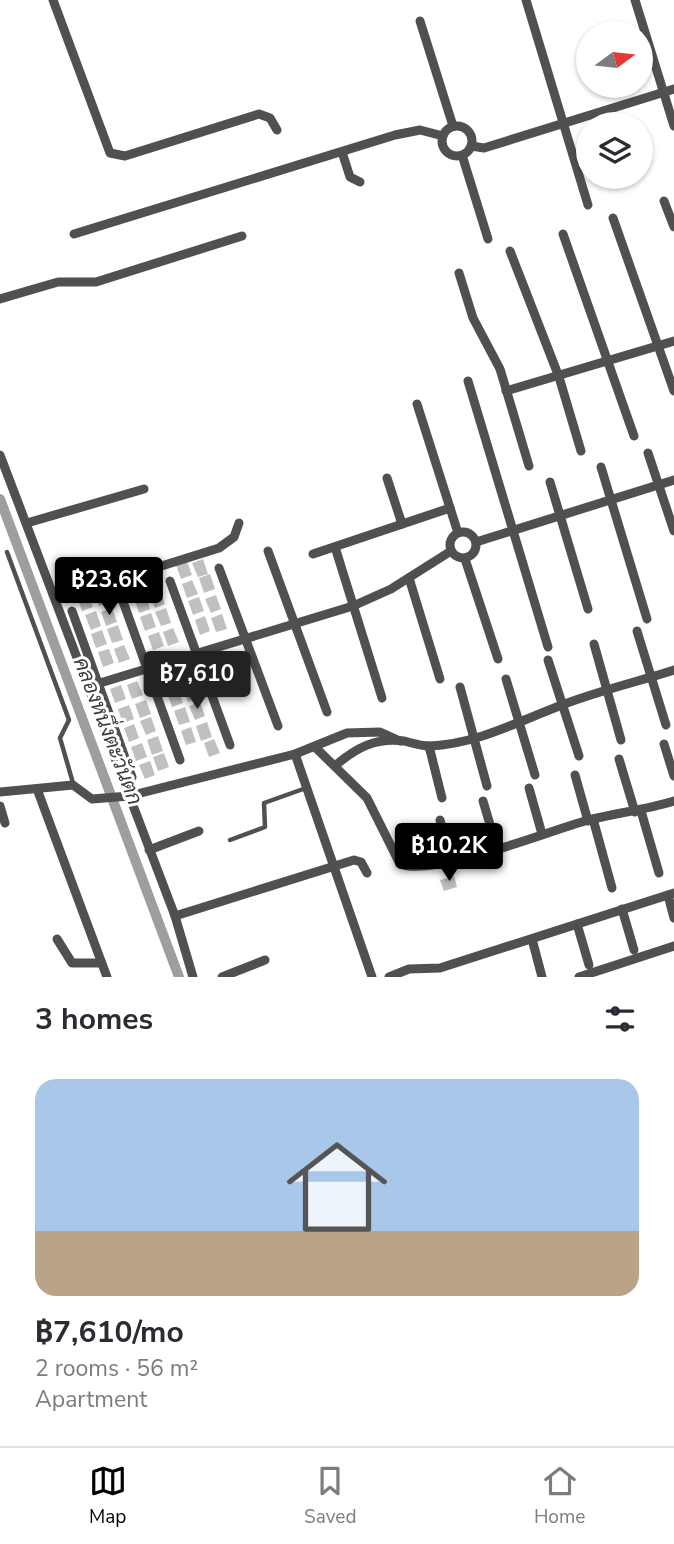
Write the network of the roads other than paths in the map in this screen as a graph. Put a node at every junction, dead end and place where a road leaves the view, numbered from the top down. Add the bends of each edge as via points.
1 (53, 0) edge
2 (526, 0) edge
3 (635, 0) edge
4 (420, 21) dead end
5 (674, 89) edge
6 (664, 93) junction
7 (564, 124) junction
8 (453, 126) junction
9 (674, 126) edge
10 (277, 130) dead end
11 (443, 136) junction
12 (471, 146) junction
13 (341, 152) junction
14 (462, 155) junction
15 (360, 182) dead end
16 (664, 201) dead end
17 (589, 205) dead end
18 (613, 218) dead end
19 (674, 227) edge
20 (74, 234) dead end
21 (564, 234) dead end
22 (242, 236) dead end
23 (488, 239) dead end
24 (510, 251) dead end
25 (459, 272) dead end
26 (0, 299) edge
27 (674, 341) edge
28 (660, 345) junction
29 (610, 362) junction
30 (559, 377) junction
31 (468, 381) dead end
32 (506, 391) junction
33 (674, 391) edge
34 (417, 404) dead end
35 (634, 436) dead end
36 (581, 450) dead end
37 (648, 453) dead end
38 (0, 455) edge
39 (529, 467) dead end
40 (601, 467) dead end
41 (387, 478) dead end
42 (674, 480) edge
43 (550, 482) dead end
44 (659, 484) junction
45 (144, 489) dead end
46 (610, 500) junction
47 (450, 508) junction
48 (561, 515) junction
49 (27, 523) junction
50 (239, 523) dead end
51 (402, 524) junction
52 (513, 530) junction
53 (674, 531) edge
54 (458, 533) junction
55 (476, 542) junction
56 (335, 547) junction
57 (268, 551) dead end
58 (451, 551) junction
59 (7, 552) dead end
60 (313, 554) dead end
61 (465, 559) junction
62 (219, 568) dead end
63 (409, 578) junction
64 (170, 581) dead end
65 (121, 596) dead end
66 (56, 599) junction
67 (353, 606) junction
68 (588, 609) dead end
69 (72, 611) dead end
70 (647, 619) dead end
71 (295, 623) junction
72 (637, 631) dead end
73 (246, 638) junction
74 (594, 644) dead end
75 (548, 647) dead end
76 (197, 653) junction
77 (498, 659) dead end
78 (548, 660) dead end
79 (148, 668) junction
80 (674, 670) edge
81 (652, 677) junction
82 (440, 679) dead end
83 (506, 679) dead end
84 (100, 683) junction
85 (460, 687) dead end
86 (608, 691) junction
87 (382, 698) dead end
88 (563, 705) junction
89 (327, 712) dead end
90 (519, 725) junction
91 (666, 725) dead end
92 (278, 726) dead end
93 (473, 737) junction
94 (621, 740) dead end
95 (400, 741) junction
96 (664, 744) dead end
97 (230, 745) dead end
98 (429, 746) junction
99 (316, 748) junction
100 (295, 754) junction
101 (579, 756) dead end
102 (619, 759) dead end
103 (180, 760) dead end
104 (336, 765) junction
105 (535, 775) dead end
106 (575, 775) dead end
107 (674, 776) edge
108 (132, 777) dead end
109 (73, 785) junction
110 (487, 786) dead end
111 (307, 787) junction
112 (529, 788) dead end
113 (37, 789) junction
114 (0, 792) edge
115 (126, 796) junction
116 (443, 798) dead end
117 (484, 801) dead end
118 (674, 801) edge
119 (0, 806) edge
120 (638, 811) junction
121 (440, 820) dead end
122 (590, 820) junction
123 (5, 823) dead end
124 (199, 831) dead end
125 (542, 834) junction
126 (230, 840) dead end
127 (497, 848) junction
128 (149, 850) junction
129 (450, 861) junction
130 (335, 866) junction
131 (367, 873) dead end
132 (659, 873) dead end
133 (612, 888) dead end
134 (671, 894) edge
135 (622, 909) junction
136 (175, 916) junction
137 (674, 918) edge
138 (577, 924) junction
139 (57, 939) dead end
140 (532, 939) junction
141 (674, 946) edge
142 (634, 950) dead end
143 (265, 960) dead end
144 (101, 963) junction
145 (589, 965) dead end
146 (428, 970) junction
147 (441, 972) edge
148 (107, 977) edge
149 (193, 977) edge
150 (222, 977) edge
151 (372, 977) edge
152 (389, 977) edge
153 (419, 977) edge
154 (542, 977) edge
155 (579, 977) edge

1 - 10 street via 110,153 124,156 259,114 271,118
2 - 7 street
3 - 6 street
4 - 8 street
5 - 6 street
6 - 7 street
6 - 9 street
7 - 12 street via 484,148
7 - 17 street
8 - 11 street
8 - 12 street via 468,131
11 - 13 street via 420,130
11 - 14 street via 449,153
12 - 14 street
13 - 15 street via 348,173
13 - 20 street
14 - 23 street
16 - 19 street
18 - 28 street
21 - 29 street
22 - 26 street via 96,282 58,282
24 - 30 street
25 - 32 street via 473,318 496,359
27 - 28 street
28 - 29 street
28 - 33 street
29 - 30 street
29 - 35 street
30 - 32 street
30 - 36 street
31 - 52 street
32 - 39 street
34 - 47 street
37 - 44 street
38 - 49 street
40 - 46 street
41 - 51 street
42 - 44 street
43 - 48 street
44 - 46 street
44 - 53 street
45 - 49 street
46 - 48 street
46 - 70 street
47 - 51 street
47 - 54 street
48 - 52 street
48 - 68 street
49 - 66 street
50 - 66 street via 234,537 219,548
51 - 56 street
52 - 55 street
52 - 75 street
54 - 55 street via 469,533
54 - 58 street via 450,540
55 - 61 street via 474,553
56 - 60 street
56 - 67 street
57 - 71 street
58 - 61 street
58 - 63 street
59 - 109 lane via 69,720 61,734 61,746
61 - 77 street
62 - 73 street
63 - 67 street
63 - 82 street
64 - 76 street
65 - 79 street
66 - 115 street
67 - 71 street
67 - 87 street
69 - 84 street
71 - 73 street
71 - 89 street
72 - 81 street
73 - 76 street
73 - 92 street
74 - 86 street
76 - 79 street
76 - 97 street
78 - 88 street
79 - 84 street
79 - 103 street
80 - 81 street
81 - 86 street
81 - 91 street
83 - 90 street
84 - 108 street
85 - 93 street
86 - 88 street
86 - 94 street
88 - 90 street
88 - 101 street
90 - 93 street
90 - 105 street
93 - 98 street
93 - 110 street
95 - 98 street
95 - 99 street via 364,731 347,733
95 - 104 street via 366,744
96 - 107 street
98 - 116 street
99 - 100 street
99 - 104 street
100 - 111 street
100 - 115 street
102 - 120 street
104 - 129 street via 376,809 400,864 421,868
106 - 122 street
109 - 113 street
109 - 115 street via 86,797
111 - 126 lane via 264,803 265,827
111 - 130 street
112 - 125 street
113 - 114 street
113 - 144 street
115 - 128 street
117 - 127 street
118 - 120 street
119 - 123 street
120 - 122 street
120 - 132 street
121 - 129 street
122 - 125 street
122 - 133 street
124 - 128 street
125 - 127 street
127 - 129 street
128 - 136 street
130 - 131 street via 357,860
130 - 136 street
130 - 151 street
134 - 135 street
134 - 137 street
135 - 138 street
135 - 142 street
136 - 149 street
138 - 140 street
138 - 145 street
139 - 144 street via 72,962
140 - 147 street
140 - 154 street
141 - 155 street
143 - 150 street
144 - 148 street
146 - 147 street
146 - 152 street
146 - 153 street

